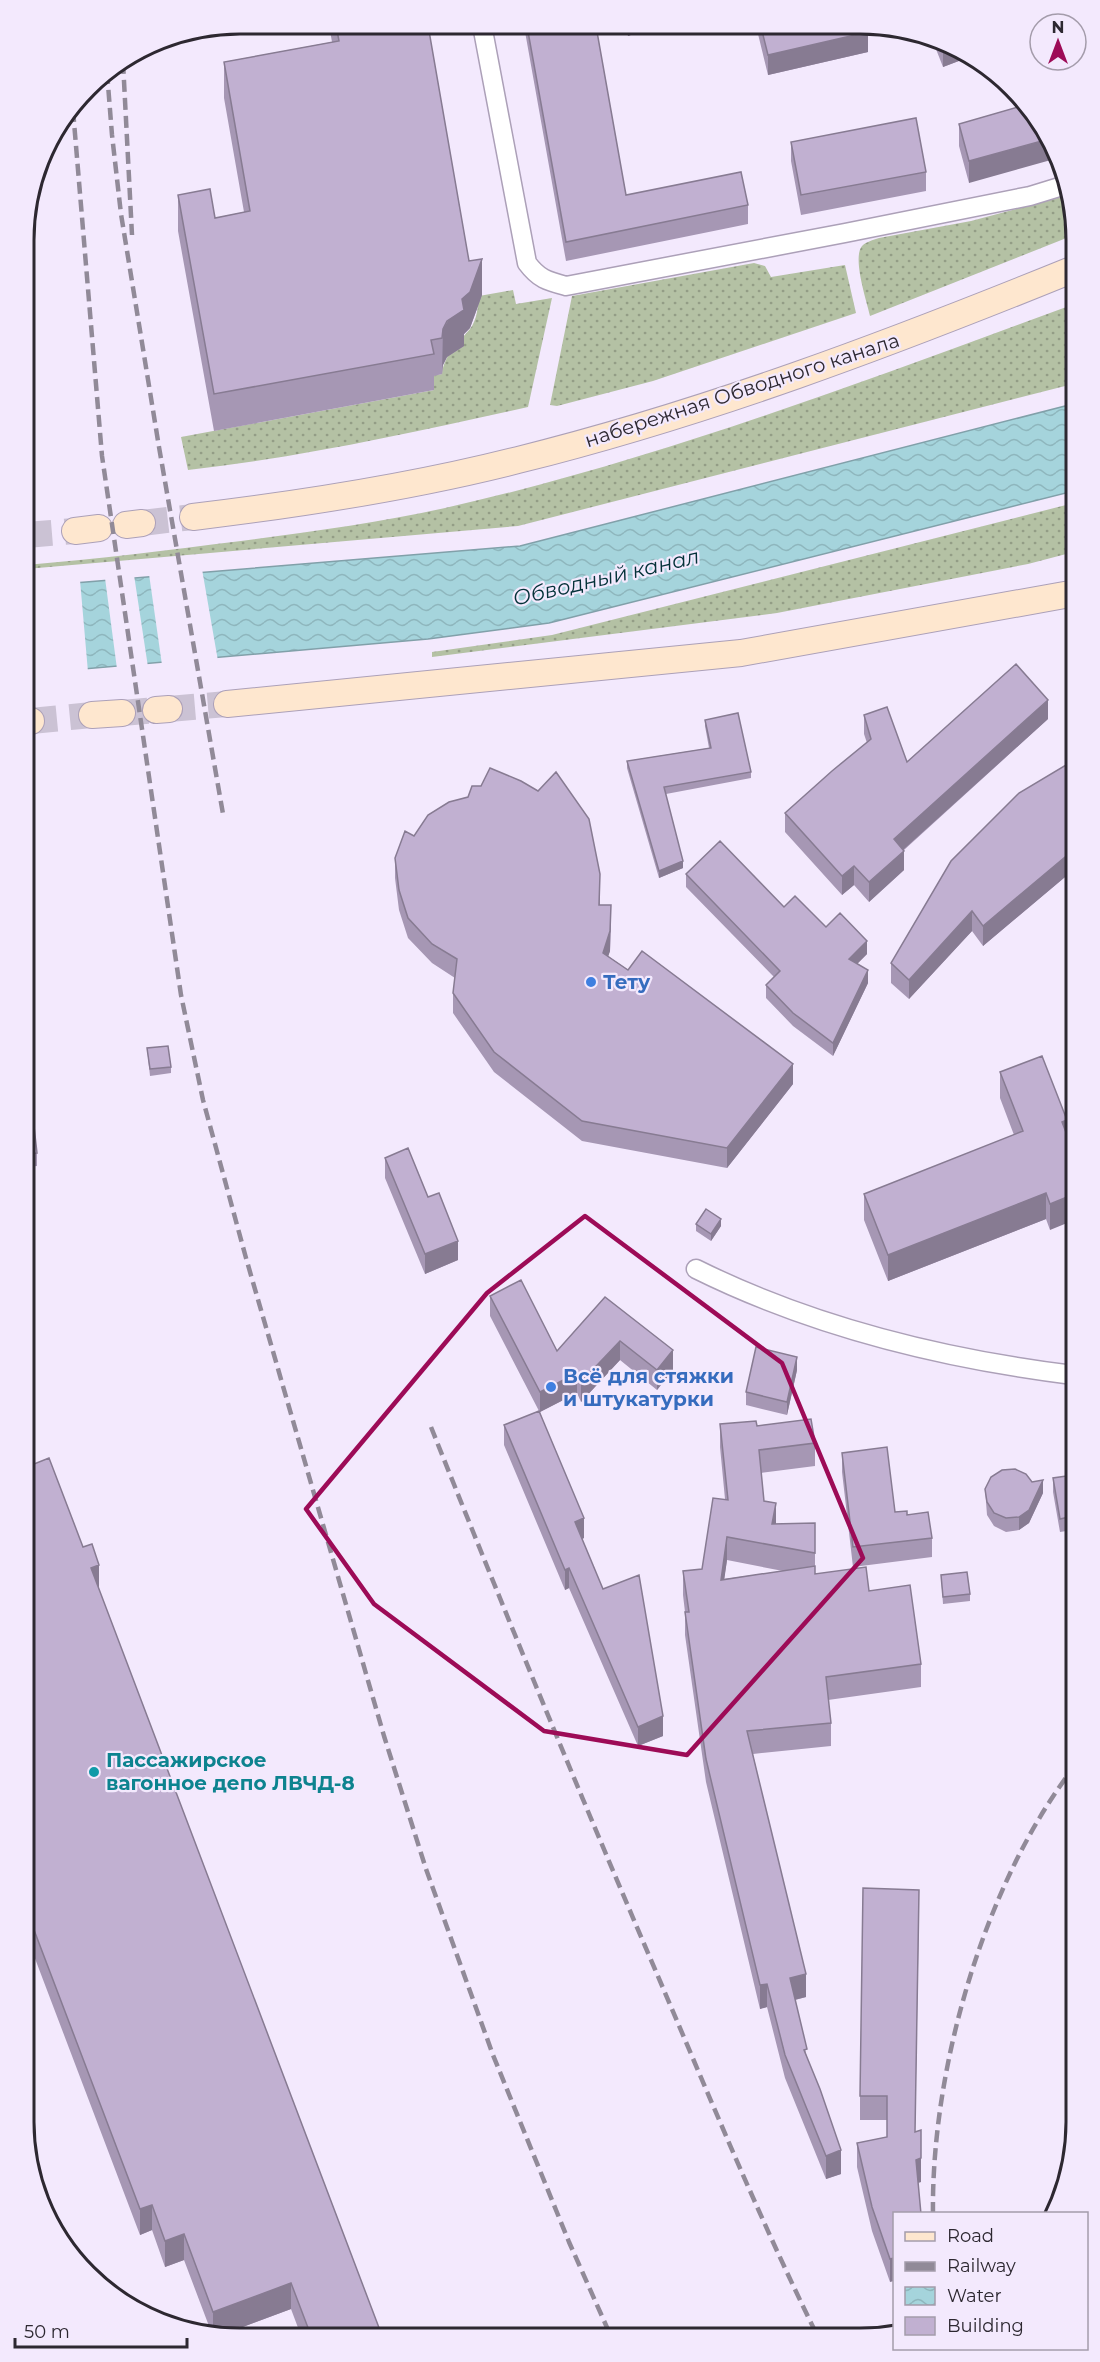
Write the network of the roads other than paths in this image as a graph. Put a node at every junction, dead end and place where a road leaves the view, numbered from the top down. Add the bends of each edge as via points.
1 (484, 35) edge
2 (1058, 187) edge
3 (1066, 272) edge
4 (194, 517) tunnel mouth
5 (1066, 595) edge
6 (226, 704) tunnel mouth
7 (122, 713) tunnel mouth
8 (92, 715) tunnel mouth
9 (696, 1269) dead end
10 (1065, 1374) edge

1 - 2 street via 527,263 549,282 566,286 1030,196
3 - 4 main road, набережная Обводного канала via 904,338 670,418 517,460 316,500
5 - 6 main road via 741,653
7 - 8 main road
9 - 10 street via 759,1298 880,1337 955,1357

